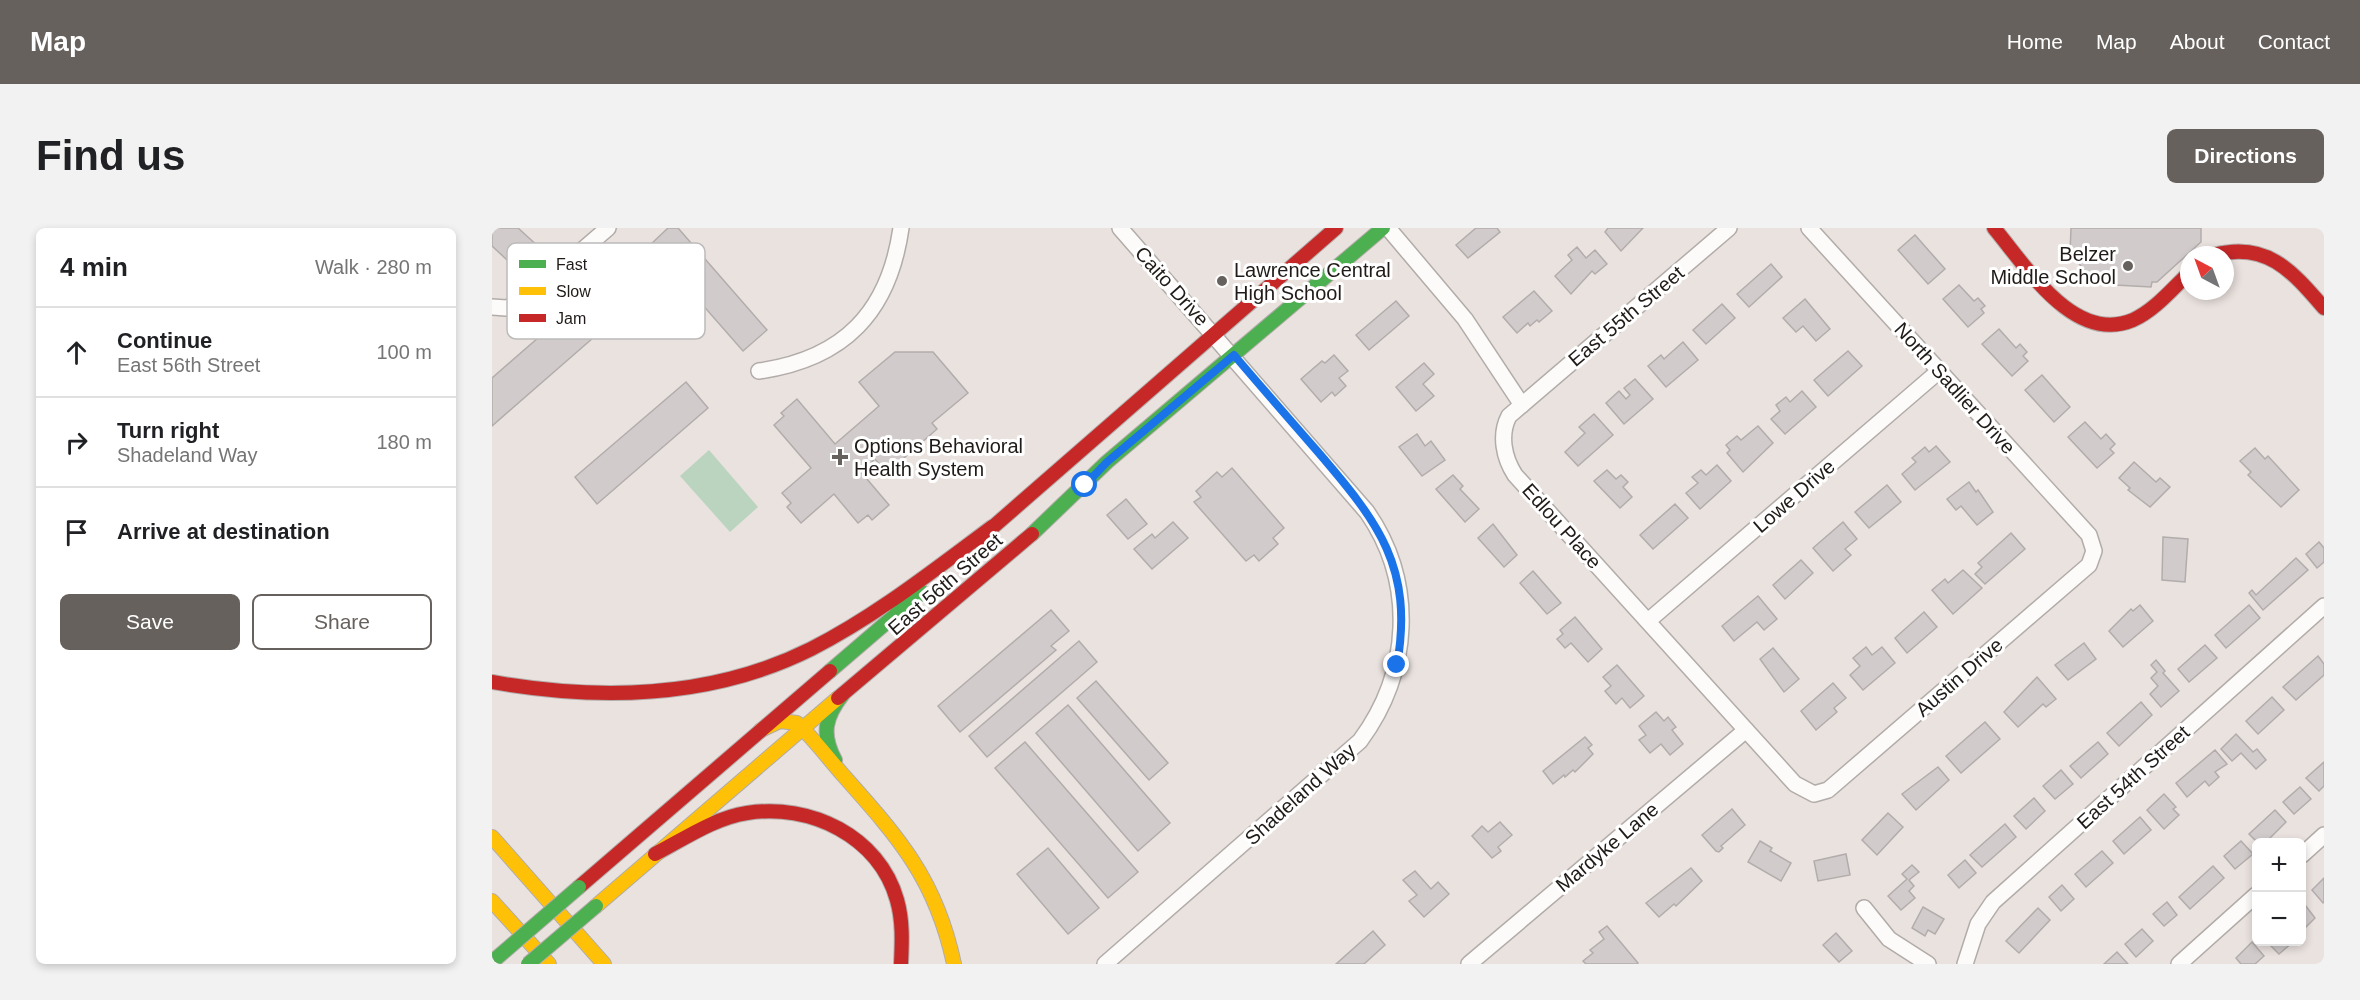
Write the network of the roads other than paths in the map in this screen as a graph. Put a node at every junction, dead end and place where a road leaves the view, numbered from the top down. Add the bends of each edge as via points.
1 (608, 228) edge
2 (901, 228) edge
3 (1120, 228) edge
4 (1336, 228) edge
5 (1383, 228) edge
6 (1388, 228) edge
7 (1729, 228) edge
8 (1809, 228) edge
9 (1994, 228) edge
10 (591, 243) edge
11 (2234, 250) edge
12 (2180, 281) edge
13 (492, 307) edge
14 (507, 308) edge
15 (2324, 308) edge
16 (1224, 345) junction
17 (759, 370) dead end
18 (1939, 371) junction
19 (1522, 405) junction
20 (992, 527) junction
21 (2094, 551) joint
22 (2324, 606) edge
23 (1648, 621) junction
24 (492, 682) edge
25 (843, 694) junction
26 (803, 728) junction
27 (761, 730) junction
28 (1746, 730) junction
29 (843, 775) junction
30 (1814, 794) joint
31 (2324, 835) edge
32 (492, 837) edge
33 (2306, 851) edge
34 (656, 854) junction
35 (2252, 899) edge
36 (492, 901) edge
37 (1864, 908) dead end
38 (492, 962) edge
39 (528, 964) edge
40 (549, 964) edge
41 (604, 964) edge
42 (902, 964) edge
43 (954, 964) edge
44 (1105, 964) edge
45 (1469, 964) edge
46 (1928, 964) edge
47 (1965, 964) edge
48 (2179, 964) edge

1 - 10 street
2 - 17 street via 883,295 861,324 793,365
3 - 16 street, Caito Drive
4 - 16 main road, East 56th Street
5 - 16 main road, East 56th Street
6 - 19 street via 1465,319
7 - 19 street, East 55th Street
8 - 18 street, North Sadlier Drive
9 - 12 main road via 2062,304 2091,323 2116,324 2140,316
11 - 15 main road via 2270,256 2287,267
13 - 14 street
16 - 20 main road, East 56th Street
16 - 25 main road, East 56th Street via 1029,537
16 - 44 street, Shadeland Way via 1359,500 1378,528 1399,589 1402,627 1397,665 1379,713 1352,750
18 - 21 street, North Sadlier Drive via 2089,535
18 - 23 street, Lowe Drive
19 - 23 street, Edlou Place via 1509,416 1504,435 1505,454 1514,472
20 - 24 main road via 840,633 787,659 731,678 670,690 606,695 543,691
20 - 27 main road, East 56th Street
21 - 30 street, Austin Drive via 2089,565 2080,573 1828,790
22 - 47 street, East 54th Street via 1993,902 1978,924
23 - 28 street, Edlou Place
25 - 26 main road, East 56th Street
25 - 29 main road via 832,708 824,733
26 - 27 main road via 791,721 780,721
26 - 29 main road
26 - 34 main road, East 56th Street
27 - 38 main road, East 56th Street, bridge
28 - 30 street, Edlou Place via 1795,784
28 - 45 street, Mardyke Lane
29 - 43 main road via 916,862 942,917
31 - 33 street
32 - 41 main road
34 - 39 main road, East 56th Street, bridge
34 - 42 main road via 720,821 748,813 784,811 832,822 861,843 887,879 902,926
35 - 48 street
36 - 40 main road
37 - 46 street via 1893,943

